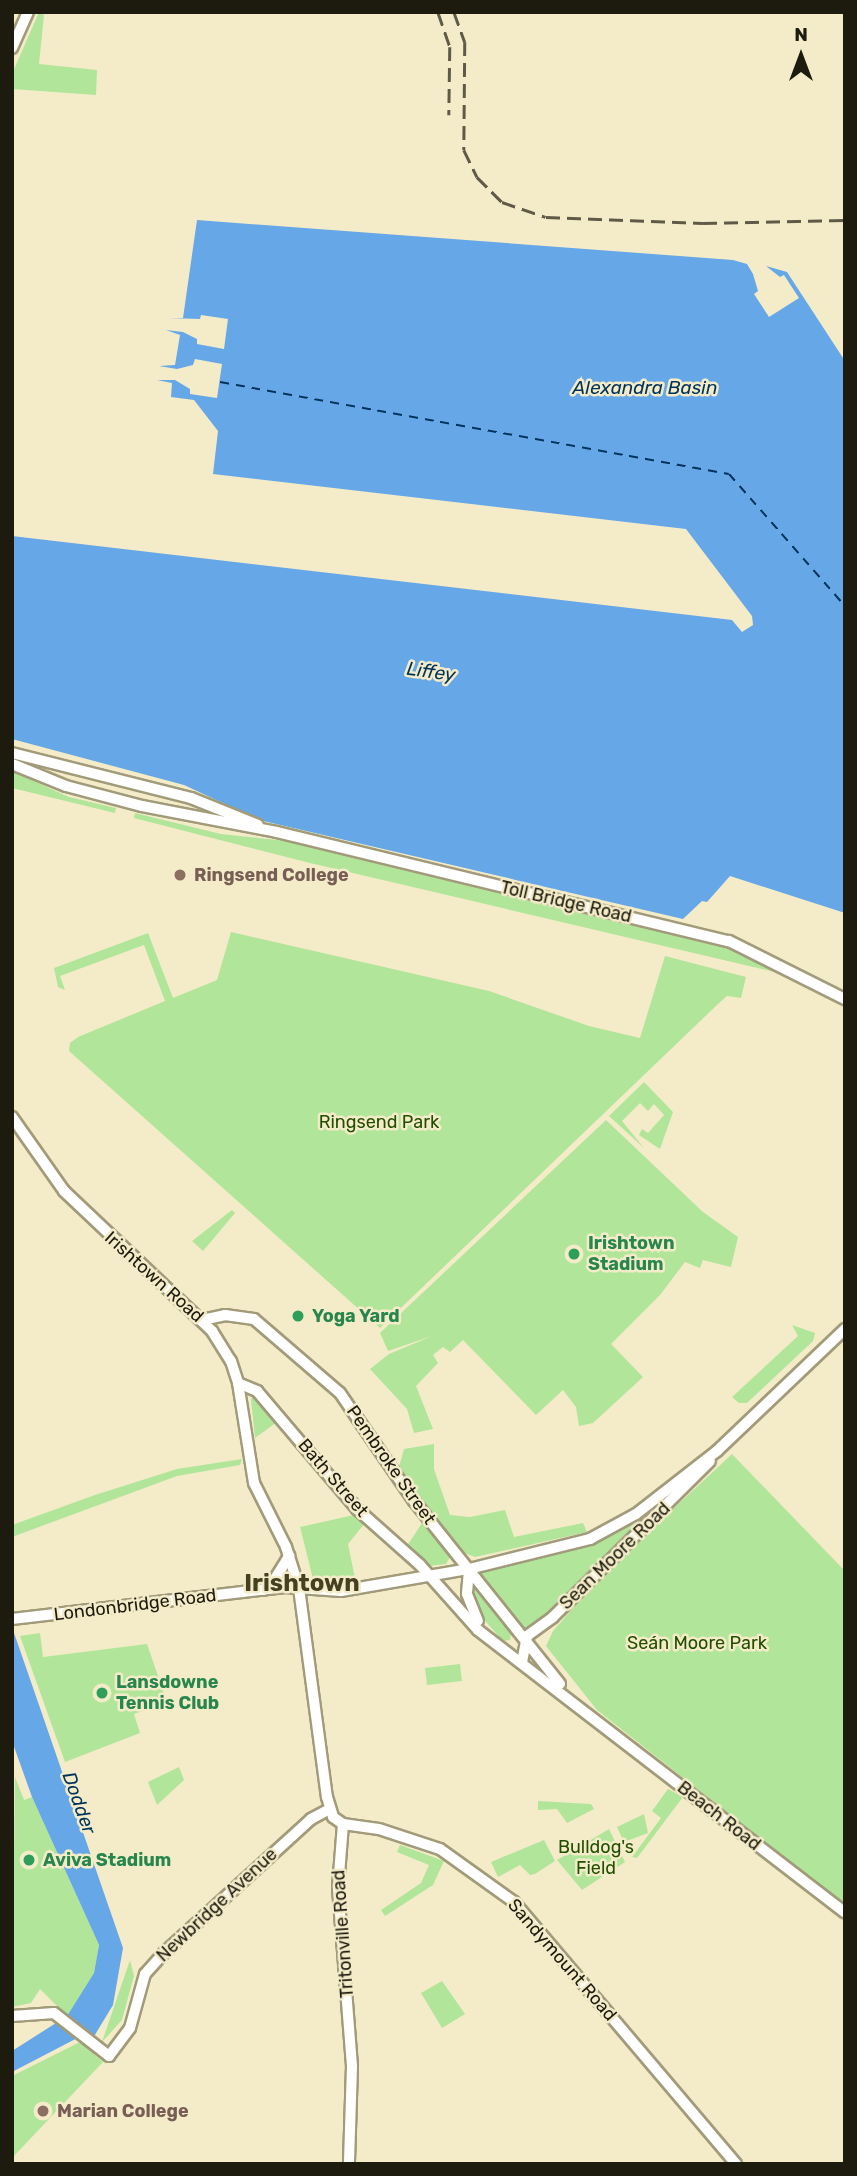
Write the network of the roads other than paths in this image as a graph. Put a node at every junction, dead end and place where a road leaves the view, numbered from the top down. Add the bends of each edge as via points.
1 (28, 12) edge
2 (12, 48) edge
3 (12, 753) edge
4 (12, 764) edge
5 (277, 832) junction
6 (845, 999) edge
7 (12, 1117) edge
8 (202, 1320) junction
9 (845, 1329) edge
10 (238, 1383) junction
11 (716, 1451) junction
12 (289, 1556) junction
13 (469, 1569) junction
14 (428, 1574) junction
15 (299, 1588) junction
16 (262, 1590) junction
17 (12, 1619) edge
18 (525, 1640) junction
19 (497, 1645) junction
20 (522, 1662) junction
21 (594, 1719) junction
22 (330, 1809) junction
23 (343, 1824) junction
24 (845, 1913) edge
25 (12, 2016) edge
26 (349, 2164) edge
27 (736, 2164) edge

1 - 2 main road
3 - 5 main road, Toll Bridge Road via 191,798
4 - 5 main road, Toll Bridge Road via 66,786 142,806
5 - 6 main road, Toll Bridge Road via 729,942
7 - 8 main road, Irishtown Road via 51,1176 119,1247
8 - 10 main road, Irishtown Road via 231,1361
8 - 13 main road, Pembroke Street via 225,1315 254,1319 340,1393 414,1501
9 - 11 main road, Sean Moore Road
10 - 12 street, Irishtown Road via 254,1483
10 - 14 main road, Bath Street via 257,1391 357,1509
11 - 13 main road, Sean Moore Road via 636,1514 590,1539
11 - 18 main road, Sean Moore Road via 702,1471
12 - 15 street, Irishtown Road
12 - 16 street via 273,1582
13 - 14 main road, Sean Moore Road
13 - 18 main road, Beach Road
13 - 19 main road, Beach Road via 467,1594 472,1614
14 - 15 main road, Sean Moore Road via 327,1592
14 - 19 main road, Beach Road
15 - 16 main road, Londonbridge Road
15 - 22 street
16 - 17 main road, Londonbridge Road
18 - 20 main road
18 - 21 main road, Beach Road
19 - 20 main road, Beach Road
20 - 21 main road, Beach Road
21 - 24 main road, Beach Road
22 - 23 street
22 - 25 street, Newbridge Avenue via 311,1819 145,1974 130,2028 109,2056 48,2011
23 - 26 street, Tritonville Road via 338,1888 352,2066
23 - 27 street, Sandymount Road via 379,1829 452,1855 514,1902

